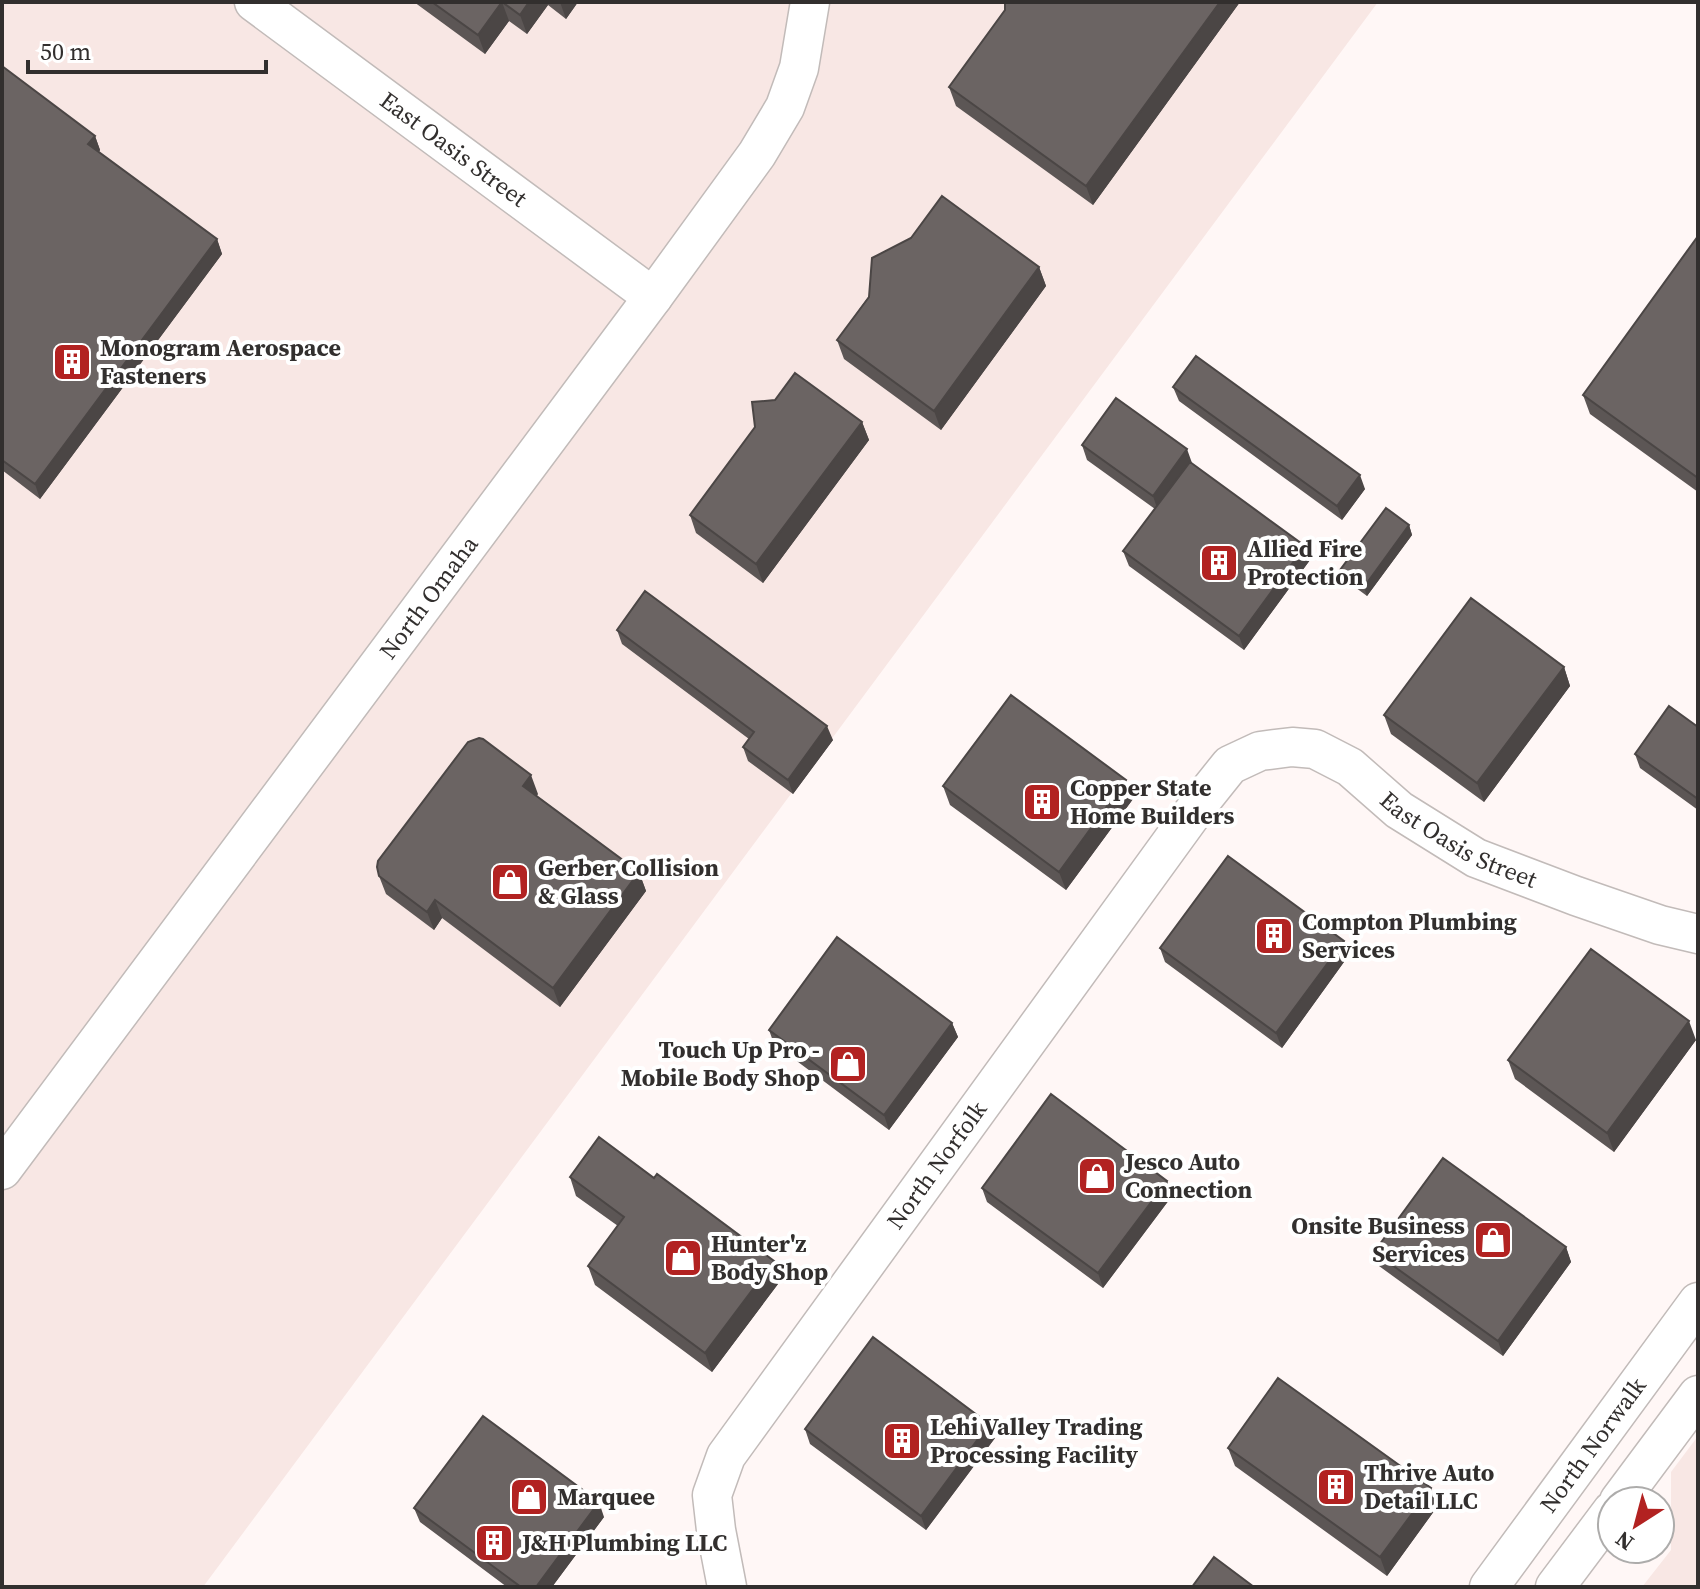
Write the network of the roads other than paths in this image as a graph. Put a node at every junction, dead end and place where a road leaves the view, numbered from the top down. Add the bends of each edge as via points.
1 (254, 2) edge
2 (810, 2) edge
3 (653, 297) junction
4 (1230, 765) joint
5 (1698, 934) edge
6 (2, 1170) edge
7 (1698, 1302) edge
8 (1698, 1395) edge
9 (1631, 1485) edge
10 (1553, 1500) junction
11 (1596, 1511) edge
12 (1596, 1533) edge
13 (727, 1587) edge
14 (1489, 1587) edge
15 (1555, 1587) edge

1 - 3 street, East Oasis Street
2 - 3 street, North Omaha via 799,68 785,107
3 - 6 street, North Omaha
4 - 5 street, East Oasis Street via 1260,751 1315,749 1350,767 1399,810 1476,858 1632,916
4 - 13 street, North Norfolk via 726,1456 712,1495
7 - 10 street, North Norwalk
8 - 9 street
10 - 11 street
10 - 14 street, North Norwalk
12 - 15 street

